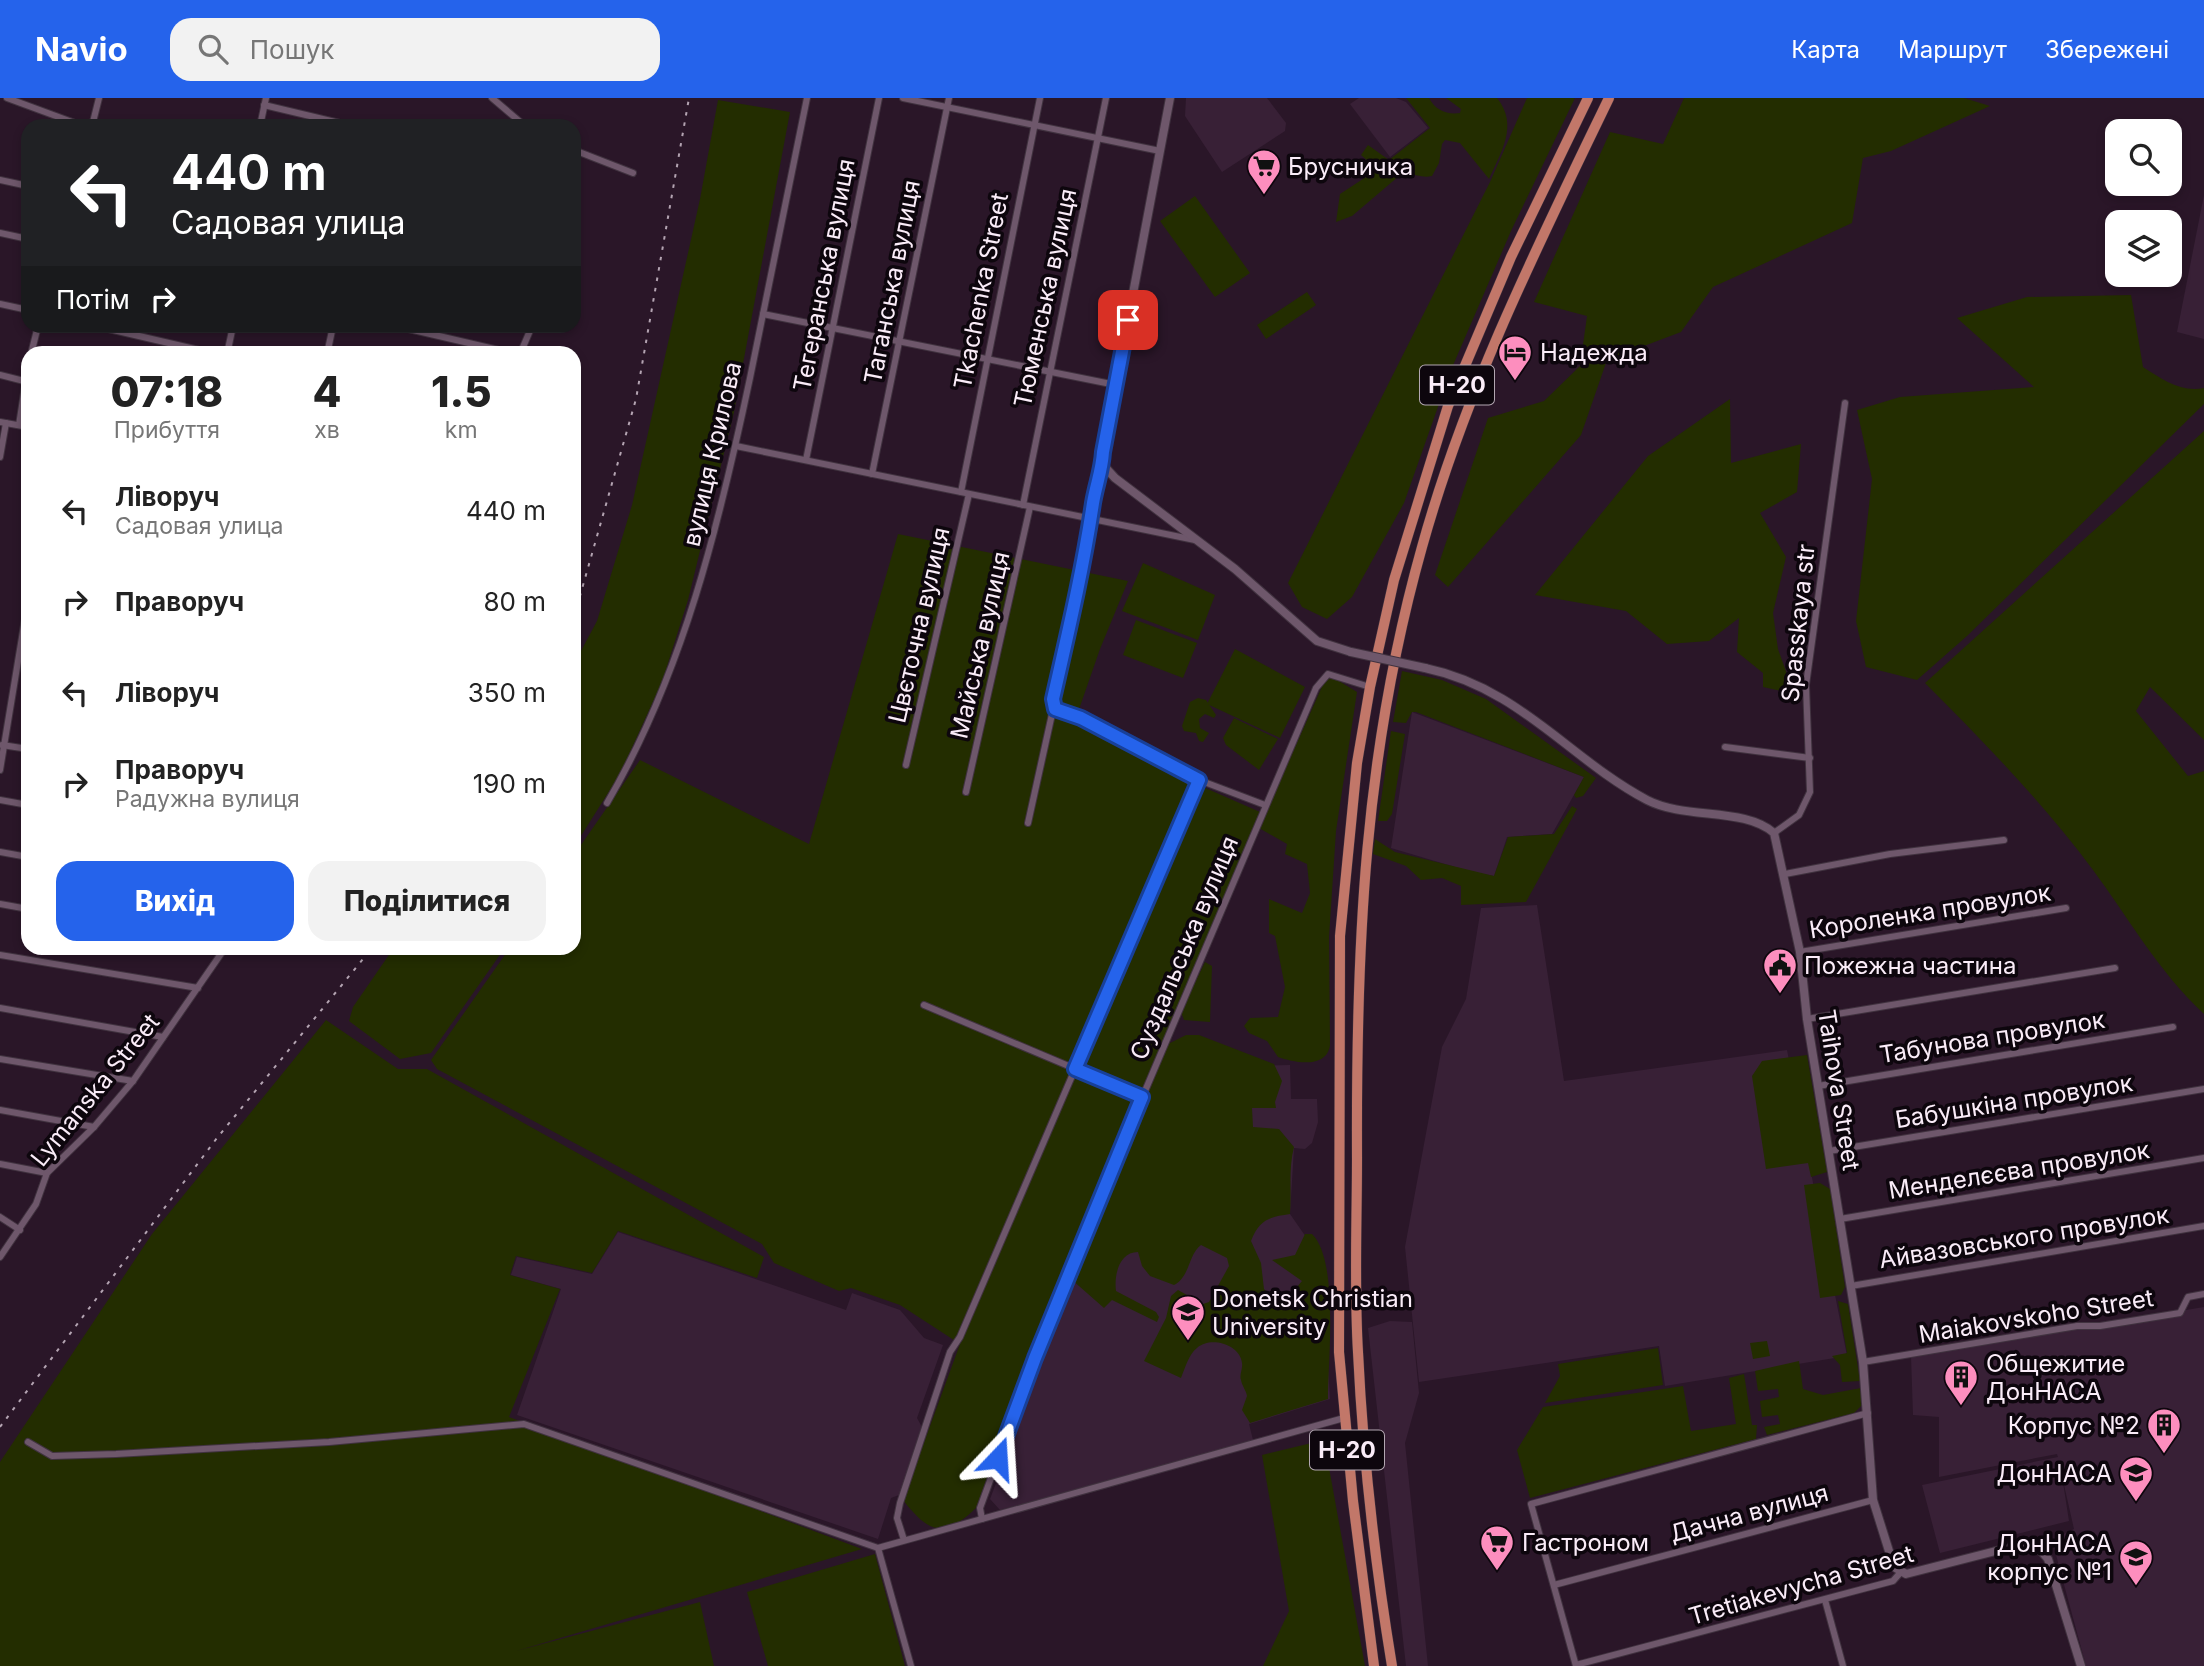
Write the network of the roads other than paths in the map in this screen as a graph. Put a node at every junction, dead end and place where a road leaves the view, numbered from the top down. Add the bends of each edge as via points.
1 (7, 98) edge
2 (99, 98) edge
3 (492, 98) edge
4 (807, 98) edge
5 (879, 98) edge
6 (903, 98) edge
7 (949, 98) edge
8 (1040, 98) edge
9 (1106, 98) edge
10 (1170, 98) edge
11 (1588, 98) edge
12 (1609, 98) edge
13 (265, 101) edge
14 (947, 106) junction
15 (64, 119) edge
16 (94, 119) edge
17 (261, 119) edge
18 (328, 119) edge
19 (517, 119) edge
20 (1035, 124) junction
21 (1098, 137) junction
22 (1160, 151) junction
23 (581, 156) edge
24 (633, 173) dead end
25 (0, 180) edge
26 (21, 184) edge
27 (0, 233) edge
28 (21, 238) edge
29 (0, 304) edge
30 (21, 308) edge
31 (763, 314) junction
32 (833, 327) junction
33 (126, 333) edge
34 (426, 333) edge
35 (901, 340) junction
36 (182, 346) edge
37 (483, 346) edge
38 (987, 359) junction
39 (1049, 372) junction
40 (0, 375) edge
41 (21, 380) edge
42 (1116, 385) junction
43 (1845, 403) dead end
44 (21, 412) edge
45 (3, 422) edge
46 (19, 425) joint
47 (736, 446) junction
48 (0, 457) edge
49 (806, 460) junction
50 (1104, 466) junction
51 (1427, 468) junction
52 (872, 474) junction
53 (1444, 474) junction
54 (961, 492) junction
55 (969, 494) junction
56 (1027, 506) junction
57 (1090, 519) junction
58 (1200, 542) junction
59 (21, 640) edge
60 (1370, 687) junction
61 (1055, 709) junction
62 (2, 745) edge
63 (1725, 747) dead end
64 (21, 748) edge
65 (1810, 758) junction
66 (906, 765) dead end
67 (0, 771) edge
68 (1199, 780) junction
69 (966, 792) dead end
70 (0, 800) edge
71 (607, 803) dead end
72 (21, 804) edge
73 (1265, 805) junction
74 (1028, 823) dead end
75 (1774, 833) junction
76 (2004, 840) dead end
77 (0, 852) edge
78 (21, 856) edge
79 (1785, 874) junction
80 (0, 904) edge
81 (21, 908) edge
82 (2066, 908) dead end
83 (1800, 953) junction
84 (0, 955) edge
85 (220, 955) edge
86 (2115, 968) dead end
87 (198, 988) junction
88 (924, 1005) dead end
89 (0, 1008) edge
90 (1807, 1019) junction
91 (2173, 1027) dead end
92 (163, 1037) junction
93 (0, 1059) edge
94 (1075, 1069) junction
95 (133, 1081) junction
96 (1818, 1086) junction
97 (2204, 1089) edge
98 (1142, 1097) junction
99 (0, 1110) edge
100 (94, 1127) junction
101 (1829, 1151) junction
102 (2204, 1158) edge
103 (0, 1164) edge
104 (47, 1173) junction
105 (0, 1217) edge
106 (1840, 1219) junction
107 (2204, 1227) edge
108 (20, 1230) junction
109 (0, 1257) edge
110 (1851, 1286) junction
111 (2204, 1294) edge
112 (1863, 1362) junction
113 (1868, 1413) junction
114 (1344, 1418) junction
115 (28, 1443) dead end
116 (1873, 1500) junction
117 (982, 1519) junction
118 (904, 1540) junction
119 (878, 1548) junction
120 (1377, 1555) junction
121 (1359, 1557) junction
122 (1900, 1573) junction
123 (1554, 1585) junction
124 (1825, 1600) junction
125 (1576, 1665) edge
126 (911, 1666) edge
127 (1374, 1666) edge
128 (1392, 1666) edge
129 (1843, 1666) edge
130 (2081, 1666) edge

1 - 15 street
2 - 16 street
3 - 19 street
4 - 31 street, вулиця Крилова
5 - 32 street, Тегеранська вулиця
6 - 14 street
7 - 14 street, Таганська вулиця
8 - 20 street, Tkachenka Street
9 - 21 street, Тюменська вулиця
10 - 22 street
11 - 51 main road, Н-20 via 1476,335
12 - 53 main road, Н-20 via 1493,342
13 - 17 street
13 - 18 street
14 - 20 street
14 - 35 street, Таганська вулиця
20 - 21 street
20 - 38 street, Tkachenka Street
21 - 22 street
21 - 39 street, Тюменська вулиця
22 - 42 street
23 - 24 street
25 - 26 street
27 - 28 street
29 - 30 street
31 - 32 street
31 - 47 street, вулиця Крилова
32 - 35 street
32 - 49 street, Тегеранська вулиця
33 - 36 street
34 - 37 street
35 - 38 street
35 - 52 street, Таганська вулиця
38 - 39 street
38 - 54 street, Tkachenka Street
39 - 42 street
39 - 56 street, Тюменська вулиця
40 - 41 street
42 - 50 street
43 - 65 street, Spasskaya str via 1806,685
44 - 46 street
45 - 46 street
45 - 48 street
47 - 49 street
47 - 71 street, вулиця Крилова via 705,566 671,671 632,760
49 - 52 street
50 - 57 street
50 - 58 street
51 - 53 main road
51 - 60 main road, Н-20 via 1394,580
52 - 54 street
53 - 120 main road, Н-20 via 1396,648 1362,883 1356,1045 1357,1348
54 - 55 street
55 - 56 street
55 - 66 street, Цвєточна вулиця
56 - 57 street
56 - 69 street, Майська вулиця
57 - 58 street
57 - 61 street via 1084,569 1053,699
58 - 75 street, bridge via 1317,641 1471,680 1648,800 1680,812 1754,821
59 - 62 street
60 - 73 street, Суздальська вулиця via 1335,674 1322,679
60 - 114 main road, Н-20 via 1350,821 1340,936 1339,1313
61 - 68 street
61 - 74 street
62 - 64 street
62 - 67 street
63 - 65 street
65 - 75 street, Spasskaya str via 1806,805
68 - 73 street
68 - 94 street
70 - 72 street
73 - 98 street, Суздальська вулиця
75 - 79 street, Taihova Street
76 - 79 street via 1890,853
77 - 78 street
79 - 83 street, Taihova Street
80 - 81 street
82 - 83 street, Короленка провулок
83 - 90 street, Taihova Street
84 - 87 street
85 - 87 street, Lymanska Street
86 - 90 street
87 - 92 street, Lymanska Street
88 - 94 street
89 - 92 street
90 - 96 street, Taihova Street
91 - 96 street, Табунова провулок
92 - 95 street, Lymanska Street
93 - 95 street
94 - 98 street
94 - 118 street via 950,1352 900,1503 897,1518
95 - 100 street, Lymanska Street
96 - 101 street, Taihova Street
97 - 101 street, Бабушкіна провулок
98 - 117 street, Суздальська вулиця via 1035,1358 980,1508
99 - 100 street
100 - 104 street, Lymanska Street
101 - 106 street, Taihova Street
102 - 106 street, Менделєєва провулок
103 - 104 street
104 - 108 street, Lymanska Street
105 - 108 street
106 - 110 street, Taihova Street
107 - 110 street, Айвазовського провулок
108 - 109 street, Lymanska Street
110 - 112 street, Taihova Street
111 - 112 street, Maiakovskoho Street via 2188,1297 2179,1314
112 - 113 street, Taihova Street
113 - 116 street, Taihova Street
113 - 123 street via 1531,1504
114 - 117 street
114 - 121 main road, Н-20
115 - 119 street via 52,1456 116,1454 329,1442 524,1424
116 - 122 street, Taihova Street via 1894,1567
116 - 123 street, Дачна вулиця
117 - 118 street
118 - 119 street
119 - 126 street
120 - 121 main road via 1368,1549
120 - 128 main road, Н-20
121 - 127 main road, Н-20
122 - 124 street, Tretiakevycha Street via 1893,1581
122 - 130 street, Tretiakevycha Street via 2027,1543 2036,1545 2048,1559
123 - 125 street
124 - 125 street, Tretiakevycha Street
124 - 129 street

